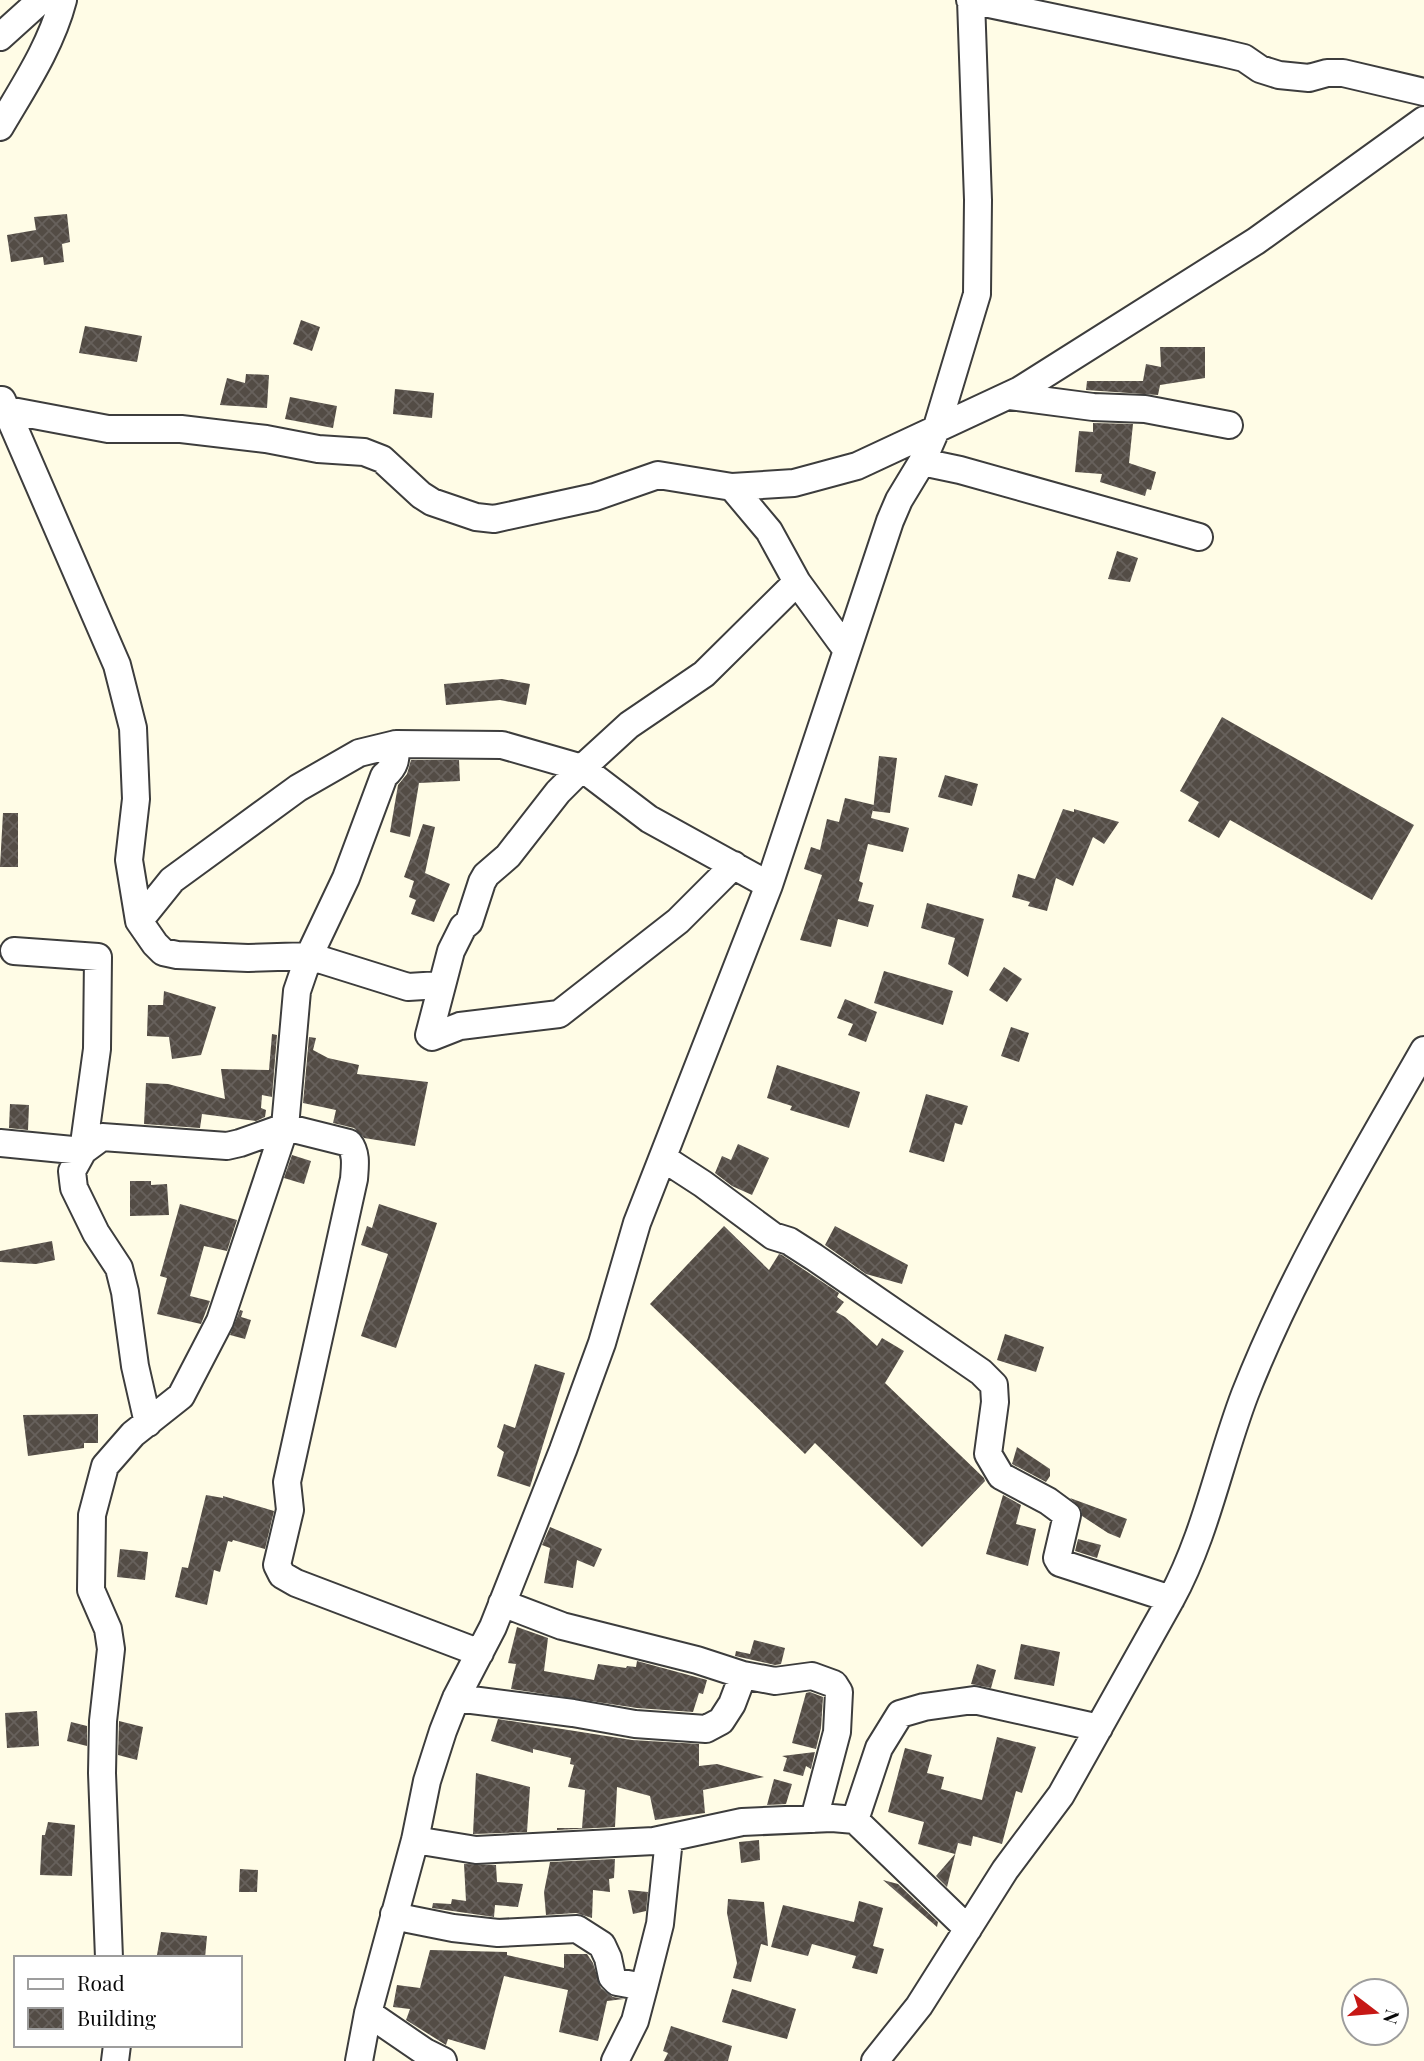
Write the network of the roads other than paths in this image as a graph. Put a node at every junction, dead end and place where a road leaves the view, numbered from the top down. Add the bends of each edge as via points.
1 (41, 0) edge
2 (63, 0) edge
3 (971, 0) edge
4 (0, 37) edge
5 (1424, 92) edge
6 (1424, 120) edge
7 (0, 127) edge
8 (1010, 396) junction
9 (4, 403) edge
10 (1229, 425) dead end
11 (936, 430) junction
12 (922, 462) junction
13 (732, 488) junction
14 (1199, 537) dead end
15 (797, 582) junction
16 (846, 649) junction
17 (396, 744) junction
18 (582, 768) junction
19 (734, 865) junction
20 (769, 885) junction
21 (139, 921) junction
22 (14, 951) dead end
23 (309, 956) junction
24 (440, 985) junction
25 (1424, 1050) edge
26 (285, 1127) junction
27 (0, 1143) edge
28 (83, 1151) junction
29 (663, 1158) junction
30 (148, 1423) junction
31 (1171, 1599) junction
32 (502, 1603) junction
33 (480, 1653) junction
34 (743, 1675) junction
35 (456, 1698) junction
36 (1098, 1728) junction
37 (814, 1819) junction
38 (855, 1820) junction
39 (669, 1839) junction
40 (415, 1840) junction
41 (394, 1914) junction
42 (968, 1929) junction
43 (109, 1956) edge
44 (644, 1987) junction
45 (368, 2013) junction
46 (431, 2058) edge
47 (359, 2061) edge
48 (615, 2061) edge
49 (875, 2061) edge

1 - 4 street
2 - 7 street via 46,47
3 - 5 street via 1244,58 1279,75 1309,78 1343,73
3 - 11 street via 977,293
6 - 8 street via 1256,241
8 - 10 street via 1146,409
8 - 11 street
9 - 13 street via 97,428 181,429 364,452 382,459 432,502 476,517 494,519 595,497 658,475
9 - 21 street via 117,666 133,727 136,799 129,860
11 - 12 street
11 - 13 street via 857,467 794,482
12 - 14 street
12 - 16 street via 890,521
13 - 15 street via 769,531
15 - 16 street
15 - 18 street via 704,674 629,725
16 - 20 street
17 - 18 street via 502,746
17 - 21 street via 359,753 298,788 172,880
17 - 23 street via 396,762 384,776 346,878
18 - 19 street via 649,819
18 - 24 street via 508,856 486,875
19 - 20 street
19 - 24 street via 678,921 559,1014 460,1026 431,1037
20 - 29 street
21 - 23 street via 163,952 177,955
22 - 28 street via 98,957 97,1049
23 - 24 street via 408,987
23 - 26 street via 295,1000
25 - 31 street via 1282,1311 1245,1394 1186,1571
26 - 28 street via 227,1146 102,1137
26 - 30 street via 220,1321 181,1396
26 - 33 street via 349,1143 355,1162 287,1482 290,1510 277,1565 282,1575 296,1583
27 - 28 street
28 - 30 street via 72,1171 74,1188 119,1268
29 - 31 street via 981,1373 994,1385 988,1454 1001,1476 1067,1516 1057,1558 1060,1563
29 - 32 street via 637,1223 602,1343
30 - 43 street via 105,1466 90,1524 92,1590 111,1649 102,1773
31 - 36 street
32 - 33 street
32 - 34 street via 562,1626
33 - 35 street
34 - 35 street via 721,1721 706,1729 635,1724
34 - 37 street via 775,1681 812,1676 838,1687 837,1732
35 - 40 street via 426,1781
36 - 38 street via 974,1700 900,1714 879,1748
36 - 42 street via 1061,1795
37 - 38 street
37 - 39 street via 742,1822
38 - 42 street
39 - 40 street via 476,1850
39 - 44 street via 660,1924
40 - 41 street
41 - 44 street via 498,1933 577,1929 602,1945 617,1982
41 - 45 street
42 - 49 street via 919,2006
44 - 48 street via 635,2021
45 - 46 street
45 - 47 street

